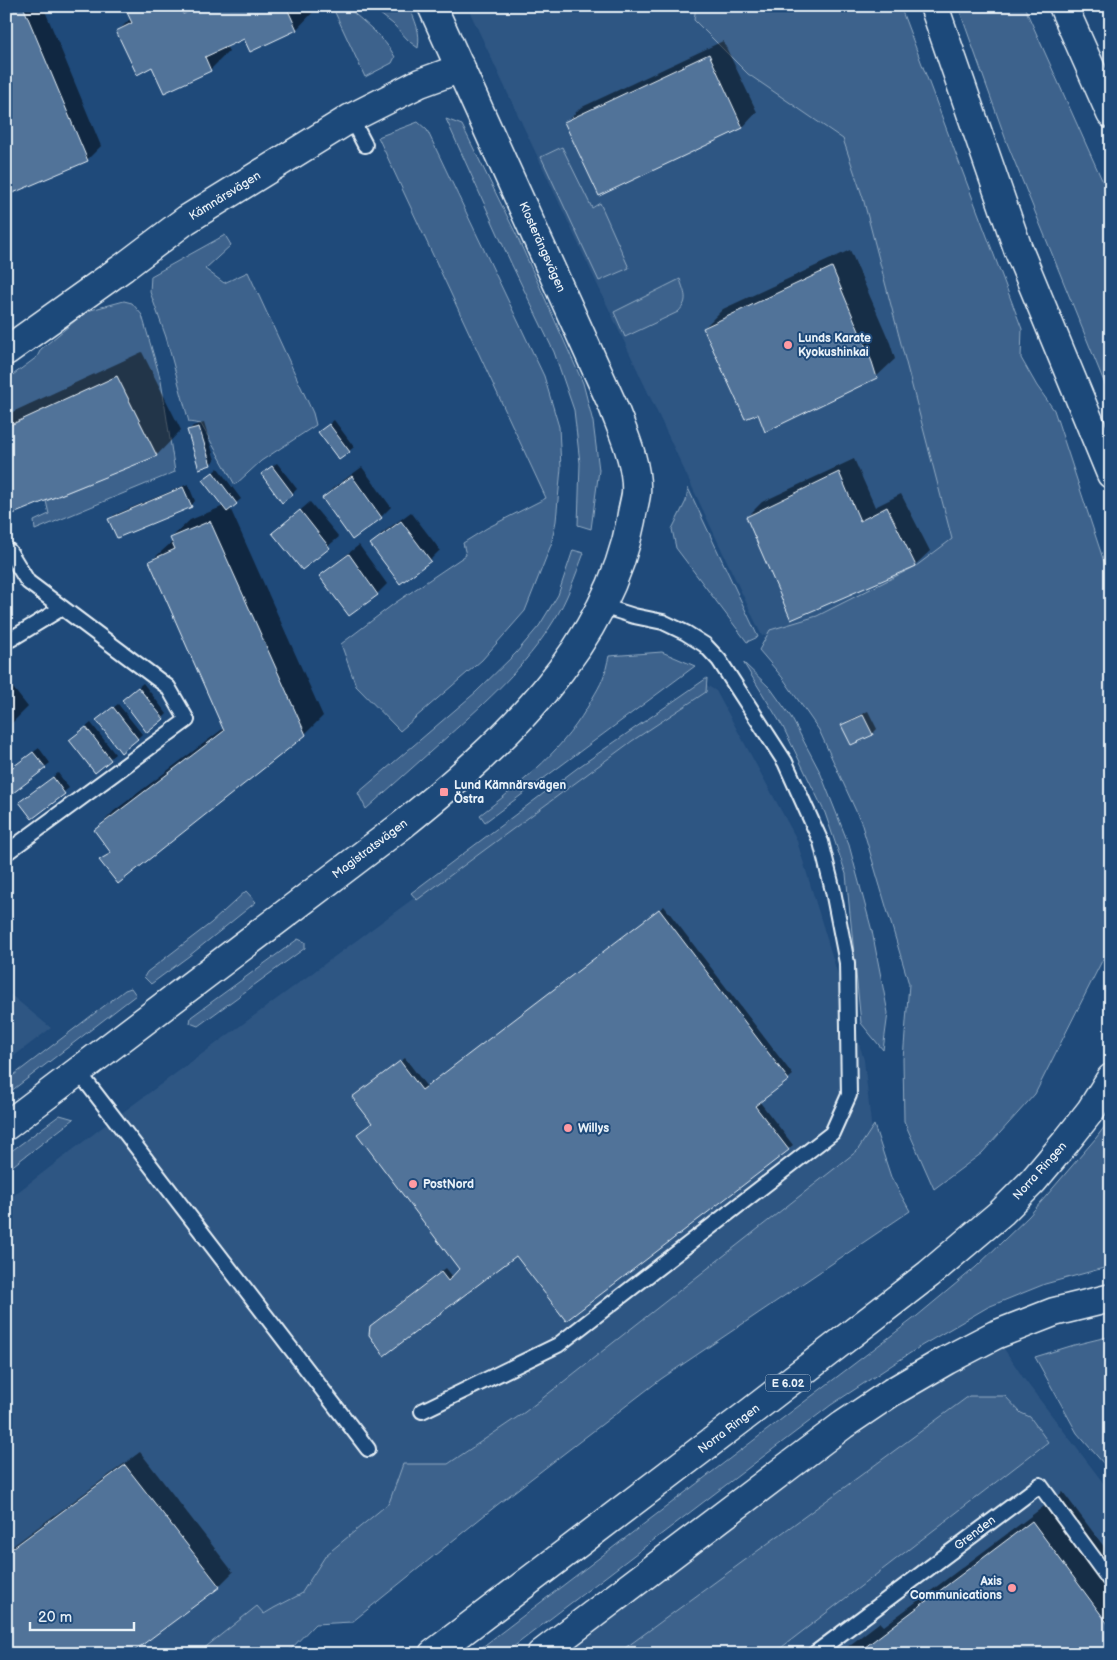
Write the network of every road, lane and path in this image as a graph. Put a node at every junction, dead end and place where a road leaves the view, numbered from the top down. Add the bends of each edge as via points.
1 (432, 6) edge
2 (934, 6) edge
3 (1063, 6) edge
4 (461, 68) junction
5 (1111, 114) edge
6 (350, 118) junction
7 (365, 146) dead end
8 (6, 351) edge
9 (1111, 474) edge
10 (636, 493) joint
11 (6, 551) edge
12 (602, 606) junction
13 (62, 608) junction
14 (6, 636) edge
15 (6, 853) edge
16 (78, 1072) junction
17 (1111, 1078) edge
18 (6, 1126) edge
19 (1111, 1298) edge
20 (422, 1410) dead end
21 (368, 1449) dead end
22 (1111, 1582) edge
23 (433, 1654) edge
24 (541, 1654) edge
25 (814, 1654) edge

1 - 4 main road, Klosterängsvägen
2 - 9 main road via 1018,250
3 - 5 main road
4 - 6 main road, Kämnärsvägen via 420,83
4 - 10 main road, Klosterängsvägen via 613,406 633,465
6 - 7 lane
6 - 8 main road, Kämnärsvägen via 186,220
10 - 12 main road, Magistratsvägen via 626,548
11 - 13 lane via 10,551 28,582
12 - 16 main road, Magistratsvägen via 564,668 540,697 444,792
12 - 20 lane via 663,622 705,644 784,762 822,842 847,964 849,1095 832,1133 558,1345
13 - 14 lane via 11,639
13 - 15 lane via 168,687 187,720
16 - 18 main road, Magistratsvägen
16 - 21 lane
17 - 23 main road, Norra Ringen / E 6.02 via 1065,1144 1002,1212 929,1274
19 - 24 main road via 1054,1312 995,1335 892,1392 843,1425
22 - 25 lane, Grenden via 1040,1484

